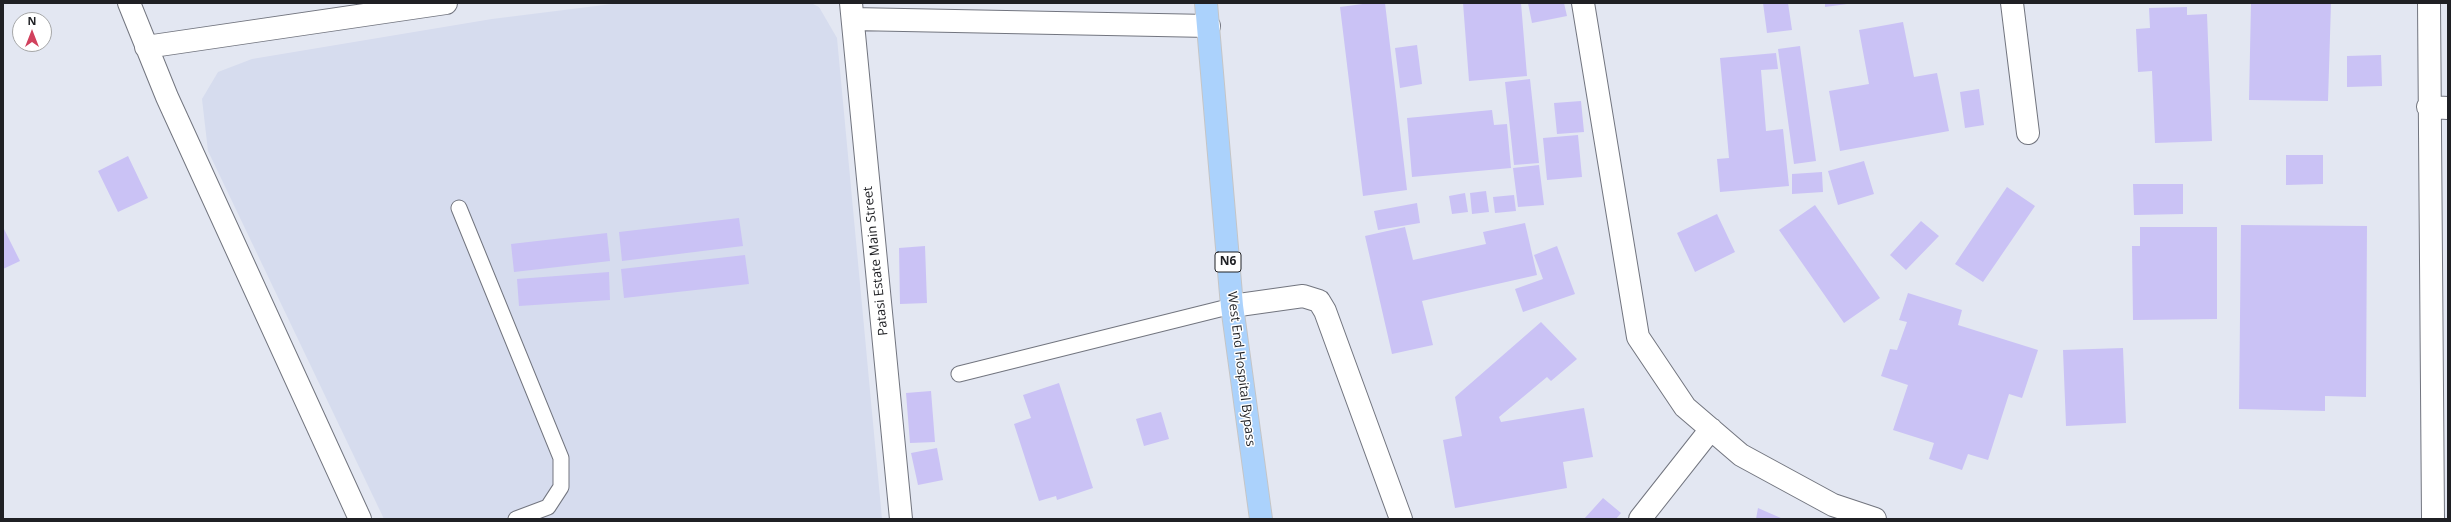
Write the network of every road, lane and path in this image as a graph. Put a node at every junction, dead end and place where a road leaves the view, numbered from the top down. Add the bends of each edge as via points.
1 (129, 3) edge
2 (446, 3) edge
3 (1206, 3) edge
4 (1583, 3) edge
5 (2012, 3) edge
6 (2429, 3) edge
7 (852, 11) edge
8 (1209, 26) junction
9 (146, 47) junction
10 (2438, 107) edge
11 (2028, 132) dead end
12 (459, 208) dead end
13 (1232, 306) junction
14 (960, 374) dead end
15 (1711, 429) junction
16 (360, 519) edge
17 (516, 519) edge
18 (901, 519) edge
19 (1261, 519) edge
20 (1401, 519) edge
21 (1640, 519) edge
22 (1875, 519) edge
23 (2434, 519) edge

1 - 9 street
2 - 9 street
3 - 8 highway, West End Hospital Bypass / N6
4 - 15 street via 1638,337 1685,407
5 - 11 street
6 - 10 street
7 - 8 street
7 - 18 street, Patasi Estate Main Street
8 - 13 highway, West End Hospital Bypass / N6
9 - 16 street
10 - 23 street
12 - 17 lane via 561,458 561,487 548,507
13 - 14 lane
13 - 19 highway, West End Hospital Bypass / N6
13 - 20 street via 1303,296 1319,301 1325,311
15 - 21 street
15 - 22 street via 1741,455 1833,505

